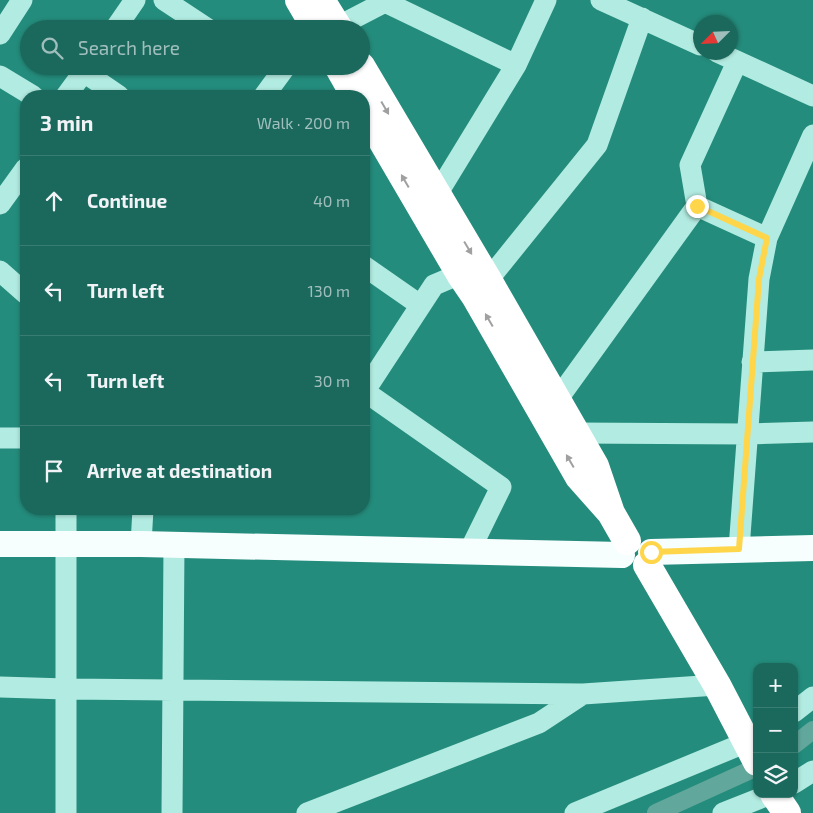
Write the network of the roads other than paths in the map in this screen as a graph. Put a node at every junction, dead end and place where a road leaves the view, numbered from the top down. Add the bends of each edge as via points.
1 (22, 0) edge
2 (135, 0) edge
3 (164, 0) edge
4 (299, 0) edge
5 (322, 0) edge
6 (546, 0) edge
7 (601, 0) edge
8 (387, 1) edge
9 (642, 18) junction
10 (121, 20) edge
11 (194, 20) edge
12 (322, 20) edge
13 (328, 20) edge
14 (348, 20) edge
15 (0, 34) edge
16 (693, 42) edge
17 (733, 60) edge
18 (737, 62) junction
19 (516, 65) junction
20 (82, 75) edge
21 (93, 75) edge
22 (273, 75) edge
23 (343, 75) edge
24 (366, 75) edge
25 (0, 76) edge
26 (24, 90) edge
27 (70, 90) edge
28 (112, 90) edge
29 (267, 90) edge
30 (352, 90) edge
31 (813, 96) edge
32 (370, 120) edge
33 (813, 134) edge
34 (20, 176) edge
35 (436, 196) junction
36 (0, 204) edge
37 (697, 206) junction
38 (767, 238) junction
39 (370, 270) edge
40 (0, 271) edge
41 (460, 274) junction
42 (482, 288) junction
43 (20, 289) edge
44 (420, 306) junction
45 (813, 360) edge
46 (752, 362) junction
47 (370, 382) edge
48 (370, 395) edge
49 (557, 400) junction
50 (813, 432) edge
51 (576, 433) junction
52 (747, 434) junction
53 (0, 438) edge
54 (20, 438) edge
55 (611, 513) junction
56 (66, 515) edge
57 (143, 515) edge
58 (0, 544) edge
59 (141, 544) junction
60 (66, 545) junction
61 (174, 545) junction
62 (813, 548) edge
63 (739, 549) junction
64 (469, 552) junction
65 (637, 553) junction
66 (717, 685) junction
67 (0, 687) edge
68 (66, 689) junction
69 (173, 690) junction
70 (583, 694) junction
71 (813, 697) edge
72 (798, 709) edge
73 (753, 748) edge
74 (813, 771) edge
75 (798, 780) edge
76 (762, 798) edge
77 (774, 798) edge
78 (776, 798) edge
79 (66, 813) edge
80 (172, 813) edge
81 (307, 813) edge
82 (575, 813) edge
83 (723, 813) edge
84 (778, 813) edge
85 (787, 813) edge

1 - 15 street
2 - 10 street
3 - 11 street
4 - 12 highway
5 - 13 highway
6 - 19 street
7 - 9 street
8 - 14 street
8 - 19 street
9 - 16 street
9 - 42 street via 597,145
17 - 18 street
18 - 31 street
18 - 37 street via 690,165
19 - 35 street
20 - 27 street
21 - 28 street
22 - 29 street
23 - 30 highway
24 -> 35 highway
25 - 26 street
41 -> 32 highway
33 - 38 street
34 - 36 street
35 -> 42 highway
37 - 38 street
37 - 49 street
38 - 46 street via 759,279
39 - 44 street
40 - 43 street
41 - 42 highway
41 - 44 street via 434,285
42 - 49 highway
55 -> 42 highway via 579,477
44 - 47 street
45 - 46 street
46 - 52 street
48 - 64 street via 500,487
49 - 51 highway
50 - 52 street
51 - 52 street
51 - 55 highway via 596,466
52 - 63 street
53 - 54 street
55 - 65 highway
56 - 60 street
57 - 59 street
58 - 60 main road
59 - 60 main road
59 - 61 main road
60 - 68 street
61 - 64 main road
61 - 69 street
62 - 63 main road
63 - 65 main road
64 - 65 main road
65 - 66 highway
66 - 70 street
66 - 73 highway
67 - 68 street
68 - 69 street
68 - 79 street
69 - 70 street
69 - 80 street
70 - 81 street via 539,723
71 - 72 street
73 - 82 street
74 - 75 street
76 - 83 street
77 - 84 highway
78 - 85 highway

